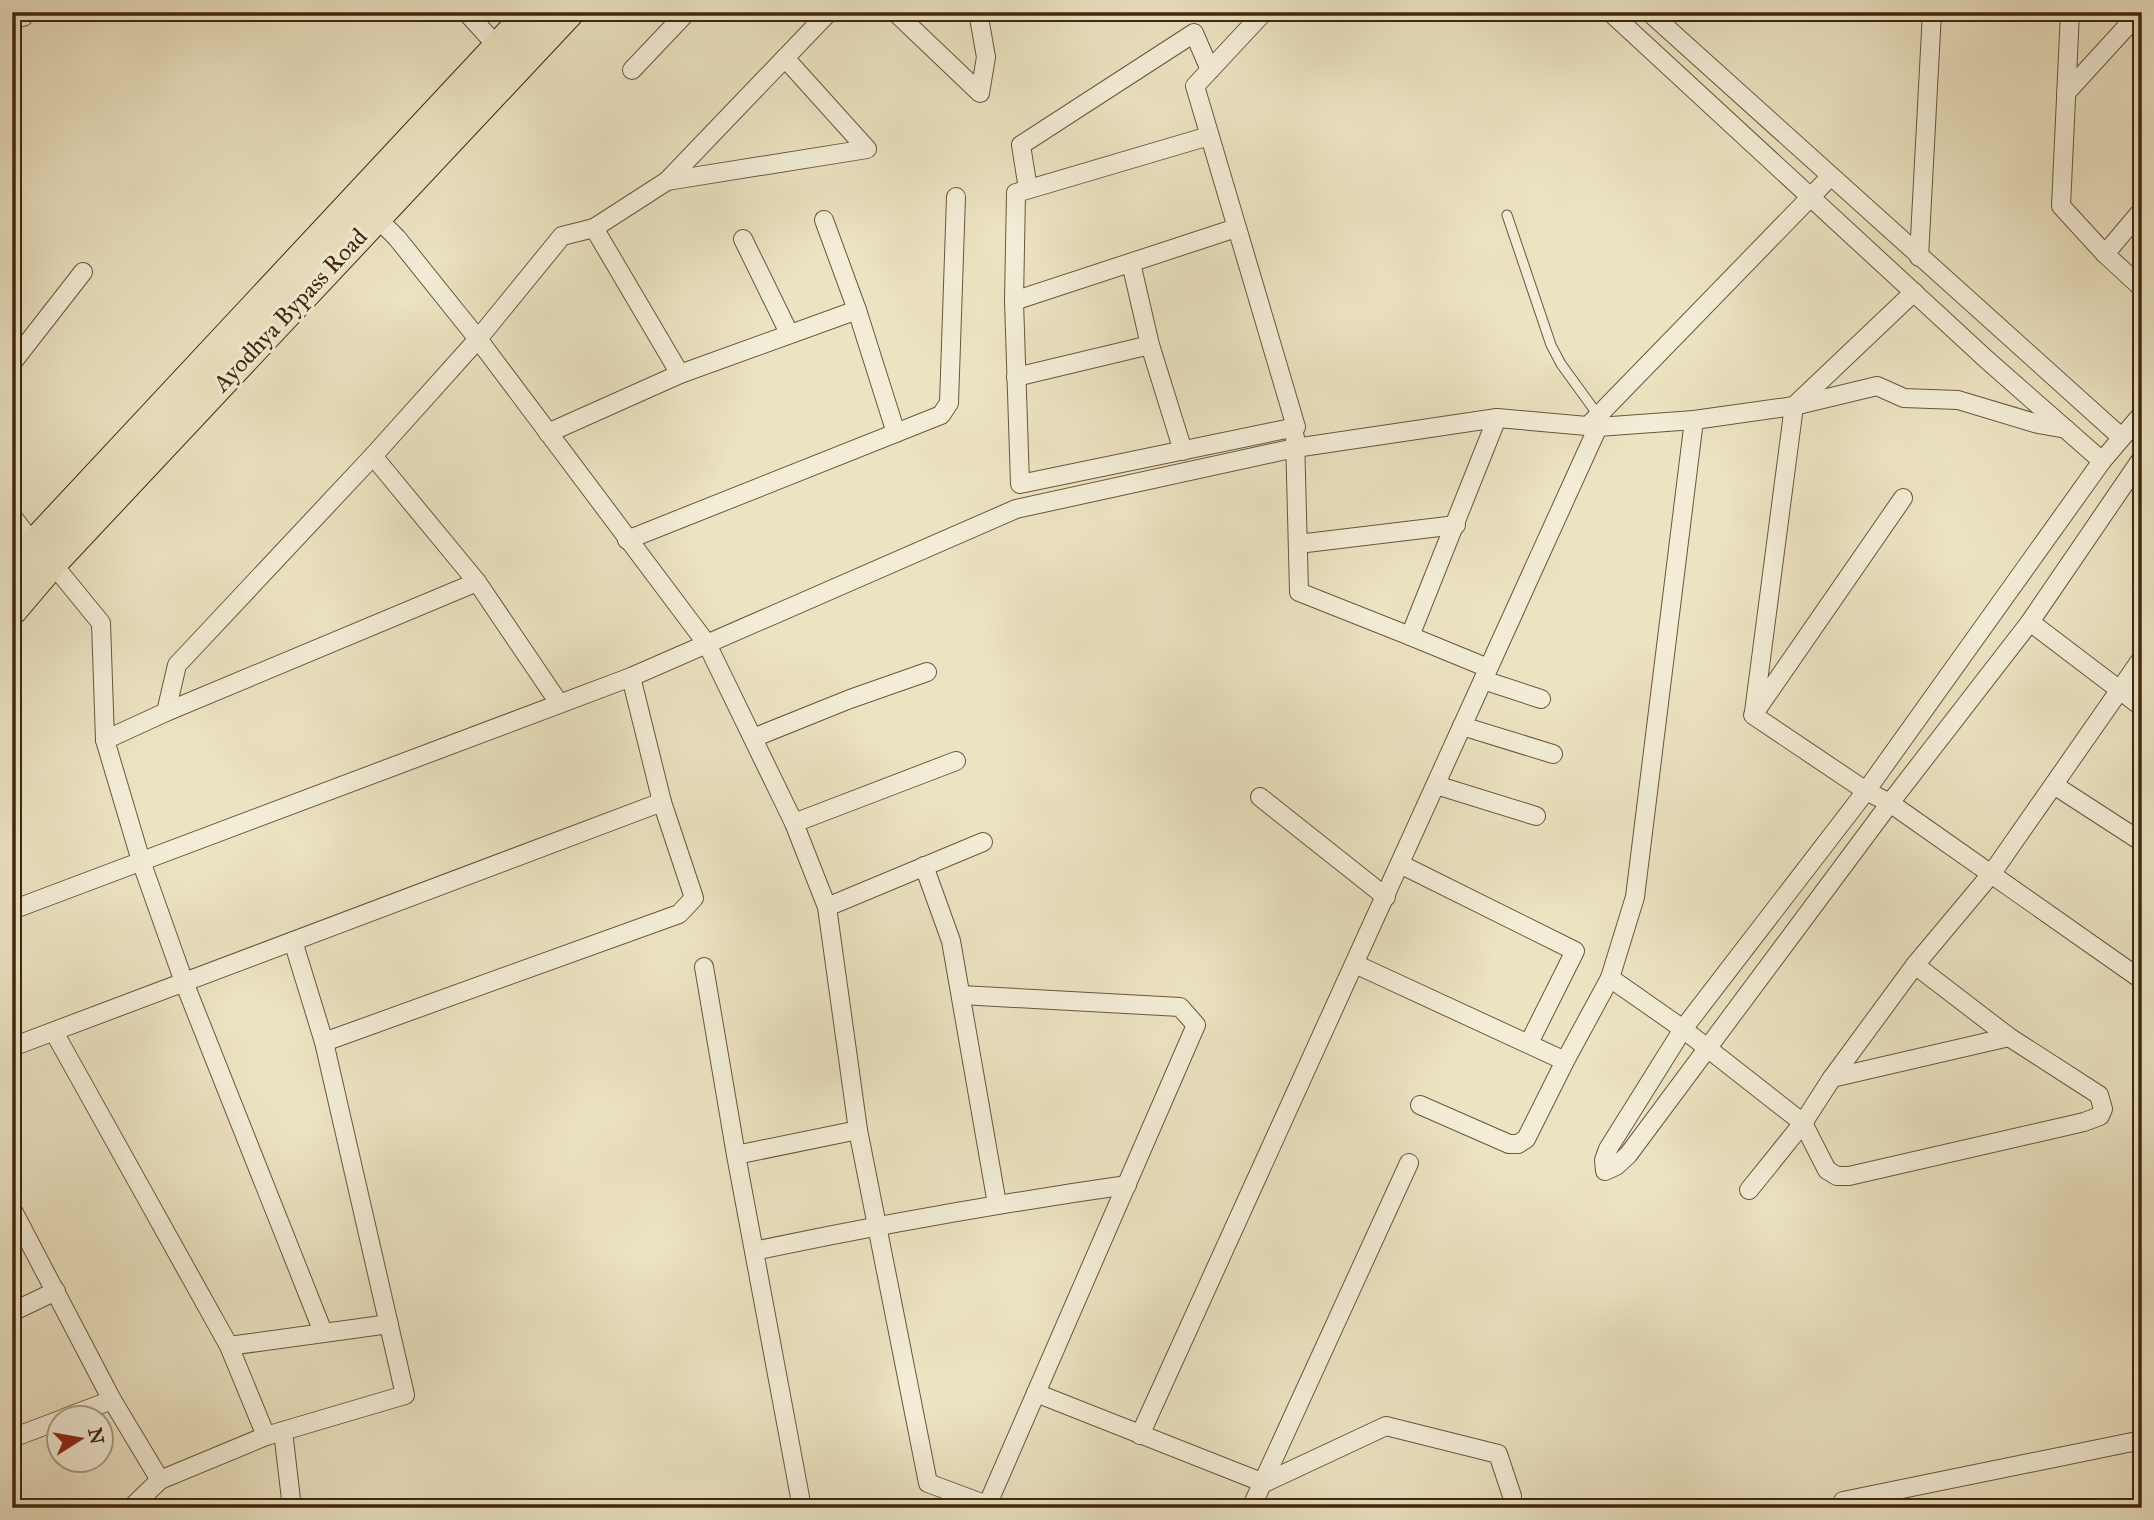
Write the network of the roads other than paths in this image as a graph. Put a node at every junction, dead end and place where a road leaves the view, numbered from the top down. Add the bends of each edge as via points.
1 (24, 12) edge
2 (467, 12) edge
3 (531, 12) edge
4 (569, 12) edge
5 (687, 12) edge
6 (829, 12) edge
7 (895, 12) edge
8 (978, 12) edge
9 (1264, 12) edge
10 (1610, 12) edge
11 (1649, 12) edge
12 (1931, 12) edge
13 (2070, 12) edge
14 (2140, 12) edge
15 (12, 19) edge
16 (498, 47) junction
17 (785, 58) junction
18 (632, 70) dead end
19 (1210, 71) junction
20 (2066, 93) junction
21 (1209, 136) junction
22 (1830, 177) junction
23 (667, 181) junction
24 (1028, 190) junction
25 (1810, 196) junction
26 (956, 197) dead end
27 (367, 209) junction
28 (2142, 210) edge
29 (1507, 215) dead end
30 (824, 219) dead end
31 (594, 228) junction
32 (1236, 228) junction
33 (743, 239) dead end
34 (2105, 254) junction
35 (1919, 257) junction
36 (1131, 263) junction
37 (83, 272) dead end
38 (2142, 288) edge
39 (1914, 292) junction
40 (1014, 301) junction
41 (857, 310) junction
42 (789, 333) junction
43 (478, 339) junction
44 (1150, 345) junction
45 (12, 363) edge
46 (680, 374) junction
47 (1016, 377) junction
48 (1794, 406) junction
49 (1497, 418) junction
50 (1694, 420) junction
51 (2140, 421) edge
52 (1595, 423) junction
53 (1296, 427) junction
54 (2066, 429) junction
55 (548, 432) junction
56 (896, 433) junction
57 (2121, 438) junction
58 (1295, 448) junction
59 (1183, 451) junction
60 (373, 456) junction
61 (2142, 458) edge
62 (2102, 461) junction
63 (1903, 498) dead end
64 (12, 516) edge
65 (1456, 525) junction
66 (627, 540) junction
67 (1298, 544) junction
68 (43, 554) junction
69 (12, 568) edge
70 (477, 582) junction
71 (12, 610) edge
72 (2030, 622) junction
73 (1410, 636) junction
74 (707, 644) junction
75 (2142, 658) edge
76 (927, 672) dead end
77 (1485, 674) junction
78 (631, 677) junction
79 (2120, 692) junction
80 (1541, 699) dead end
81 (559, 702) junction
82 (2142, 707) edge
83 (166, 712) junction
84 (1753, 715) junction
85 (1462, 726) junction
86 (753, 738) junction
87 (105, 740) junction
88 (1553, 754) dead end
89 (957, 761) dead end
90 (1436, 785) junction
91 (2054, 785) junction
92 (1866, 791) junction
93 (1260, 797) dead end
94 (662, 802) junction
95 (1890, 803) junction
96 (1536, 816) dead end
97 (794, 823) junction
98 (983, 842) dead end
99 (2142, 842) edge
100 (141, 862) junction
101 (1400, 864) junction
102 (924, 866) junction
103 (1992, 873) junction
104 (1386, 897) junction
105 (827, 907) junction
106 (12, 910) edge
107 (293, 941) junction
108 (1355, 964) junction
109 (1915, 965) junction
110 (705, 967) dead end
111 (1610, 978) junction
112 (2142, 980) edge
113 (184, 982) junction
114 (961, 995) junction
115 (1683, 1029) junction
116 (54, 1032) junction
117 (2009, 1037) junction
118 (324, 1042) junction
119 (1529, 1043) junction
120 (12, 1047) edge
121 (1708, 1048) junction
122 (1565, 1060) junction
123 (1832, 1078) junction
124 (1420, 1105) dead end
125 (1803, 1122) junction
126 (858, 1130) junction
127 (736, 1155) junction
128 (1409, 1163) dead end
129 (1127, 1185) junction
130 (1749, 1190) dead end
131 (997, 1204) junction
132 (12, 1209) edge
133 (877, 1225) junction
134 (754, 1251) junction
135 (56, 1292) junction
136 (12, 1312) edge
137 (389, 1324) junction
138 (323, 1332) junction
139 (229, 1346) junction
140 (1036, 1393) junction
141 (112, 1400) junction
142 (101, 1404) edge
143 (46, 1425) edge
144 (274, 1434) junction
145 (1140, 1435) junction
146 (12, 1438) edge
147 (2142, 1440) edge
148 (160, 1480) junction
149 (1264, 1483) junction
150 (1511, 1496) dead end
151 (989, 1507) edge
152 (131, 1508) edge
153 (292, 1508) edge
154 (802, 1508) edge
155 (1251, 1508) edge
156 (1845, 1508) edge

1 - 15 street via 23,17
2 - 16 street
3 - 16 main road, Ayodhya Bypass Road
4 - 27 main road, Ayodhya Bypass Road
5 - 18 street
6 - 17 street
7 - 8 street via 980,93 986,57
9 - 19 street
10 - 25 street
11 - 22 street
12 - 35 street
13 - 20 street
14 - 20 street
16 - 27 main road, Ayodhya Bypass Road
17 - 23 street
17 - 23 street via 867,149
19 - 21 street via 1195,86
19 - 24 street via 1194,33 1021,145
20 - 34 street via 2061,206
21 - 24 street
21 - 32 street
22 - 25 street
22 - 35 street
23 - 31 street
24 - 40 street via 1016,193
25 - 39 street
25 - 52 street
26 - 56 street via 949,403 941,415
27 - 43 street via 397,238
27 - 68 main road, Ayodhya Bypass Road
28 - 34 street
29 - 52 lane via 1551,345
30 - 41 street
31 - 43 street via 562,236
31 - 46 street
32 - 36 street
32 - 53 street
33 - 42 street
34 - 38 street
35 - 57 street
36 - 40 street
36 - 44 street
37 - 45 street
39 - 48 street
39 - 54 street
40 - 47 street
41 - 42 street
41 - 56 street
42 - 46 street
43 - 55 street
43 - 60 street
44 - 47 street
44 - 59 street
46 - 55 street
47 - 59 street via 1020,484
48 - 50 street
48 - 54 street via 1877,386 1904,398 1958,400
48 - 84 street
49 - 52 street
49 - 58 street
49 - 65 street
50 - 52 street
50 - 111 street via 1635,897
51 - 57 street
52 - 77 street
53 - 58 street
53 - 59 street
54 - 62 street
55 - 66 street
56 - 66 street
57 - 62 street
58 - 67 street
58 - 74 street via 1016,509
60 - 70 street
60 - 83 street via 177,665
61 - 72 street
62 - 92 street
63 - 84 street
64 - 68 street
65 - 67 street
65 - 73 street
66 - 74 street
67 - 73 street via 1299,592
68 - 69 main road, Ayodhya Bypass Road
68 - 71 main road, Ayodhya Bypass Road
68 - 87 street via 101,623
70 - 81 street
70 - 83 street
72 - 79 street
72 - 95 street
73 - 77 street
74 - 78 street
74 - 86 street
75 - 79 street
76 - 86 street
77 - 80 street
77 - 85 street
78 - 81 street
78 - 94 street
79 - 82 street
79 - 91 street
81 - 100 street
83 - 87 street
84 - 92 street
85 - 88 street
85 - 90 street
86 - 97 street
87 - 100 street
89 - 97 street
90 - 96 street
90 - 101 street
91 - 99 street
91 - 103 street
92 - 95 street
92 - 115 street
93 - 104 street
94 - 107 street
94 - 118 street via 694,898 679,914
95 - 103 street
95 - 121 street
97 - 105 street
98 - 102 street
100 - 106 street
100 - 113 street
101 - 104 street
101 - 119 street via 1575,951
102 - 105 street
102 - 114 street via 951,941
103 - 109 street
103 - 112 street
104 - 108 street
105 - 126 street
107 - 113 street
107 - 118 street
108 - 119 street
108 - 145 street
109 - 117 street
109 - 123 street
110 - 127 street
111 - 115 street
111 - 122 street
113 - 116 street
113 - 138 street
114 - 129 street via 1180,1007 1196,1026
114 - 131 street
115 - 121 street
115 - 121 street via 1608,1149 1605,1171 1628,1155
116 - 120 street
116 - 139 street
117 - 123 street
117 - 125 street via 2099,1095 2103,1101 2100,1116 1837,1176 1827,1170
118 - 137 street
119 - 122 street
121 - 125 street
122 - 124 street via 1526,1139 1518,1144
123 - 125 street
125 - 130 street
126 - 127 street
126 - 133 street
127 - 134 street
128 - 149 street
129 - 131 street
129 - 140 street
131 - 133 street
132 - 135 street
133 - 134 street
133 - 151 street via 928,1483
134 - 154 street
135 - 136 street
135 - 141 street
137 - 138 street
137 - 144 street via 405,1395
138 - 139 street
139 - 144 street
140 - 145 street
140 - 151 street
141 - 142 street
141 - 148 street
143 - 146 street
144 - 148 street
144 - 153 street
145 - 149 street
147 - 156 street via 1843,1501
148 - 152 street
149 - 150 street via 1385,1426 1498,1454
149 - 155 street

